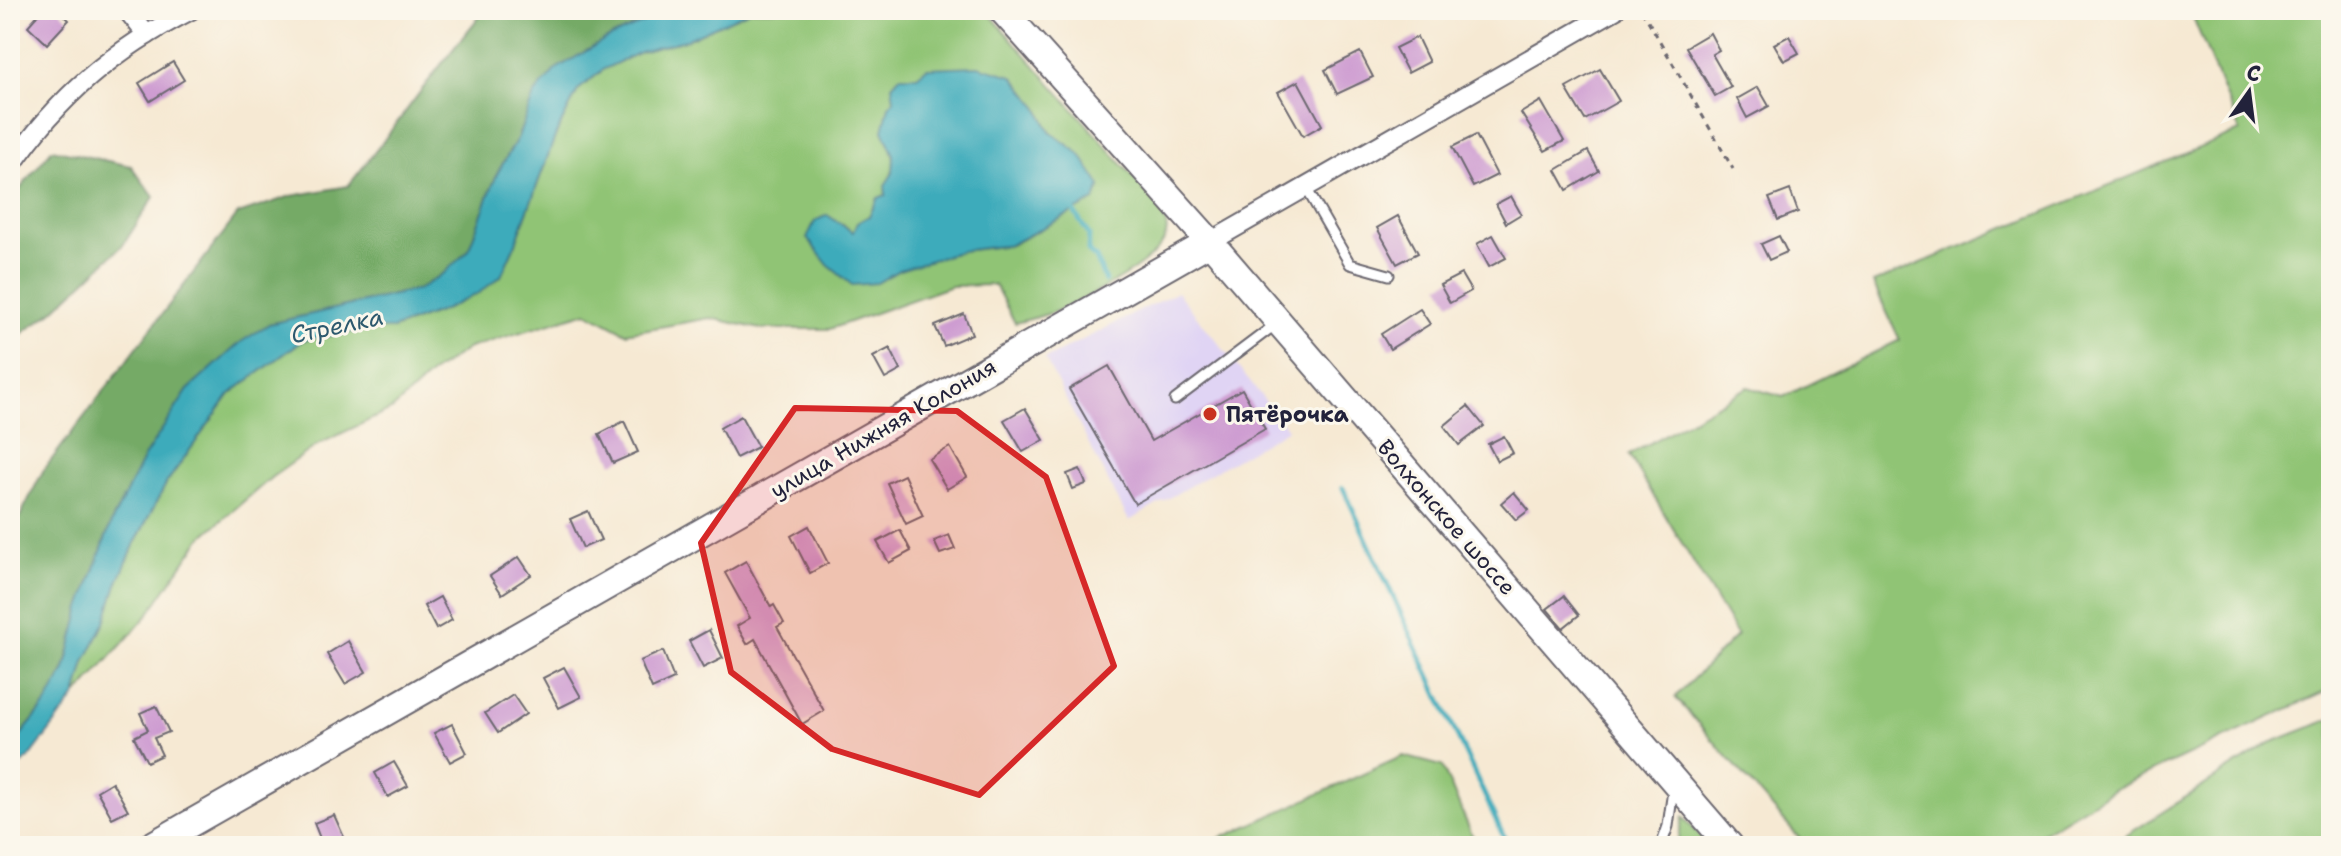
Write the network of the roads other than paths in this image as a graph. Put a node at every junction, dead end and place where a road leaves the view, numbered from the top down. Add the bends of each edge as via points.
1 (127, 10) edge
2 (191, 10) edge
3 (1002, 10) edge
4 (1615, 10) edge
5 (147, 35) junction
6 (10, 167) edge
7 (1305, 186) junction
8 (1210, 242) junction
9 (1389, 275) dead end
10 (1278, 322) junction
11 (1175, 400) dead end
12 (1675, 783) junction
13 (151, 846) edge
14 (1661, 846) edge
15 (1730, 846) edge

1 - 5 street
2 - 5 street
3 - 8 main road, Волхонское шоссе
4 - 7 street, улица Нижняя Колония
5 - 6 street via 77,86
7 - 8 street, улица Нижняя Колония
7 - 9 lane via 1350,264
8 - 10 main road, Волхонское шоссе
8 - 13 main road, улица Нижняя Колония
10 - 11 lane
10 - 12 main road, Волхонское шоссе
12 - 14 lane
12 - 15 main road, Волхонское шоссе

